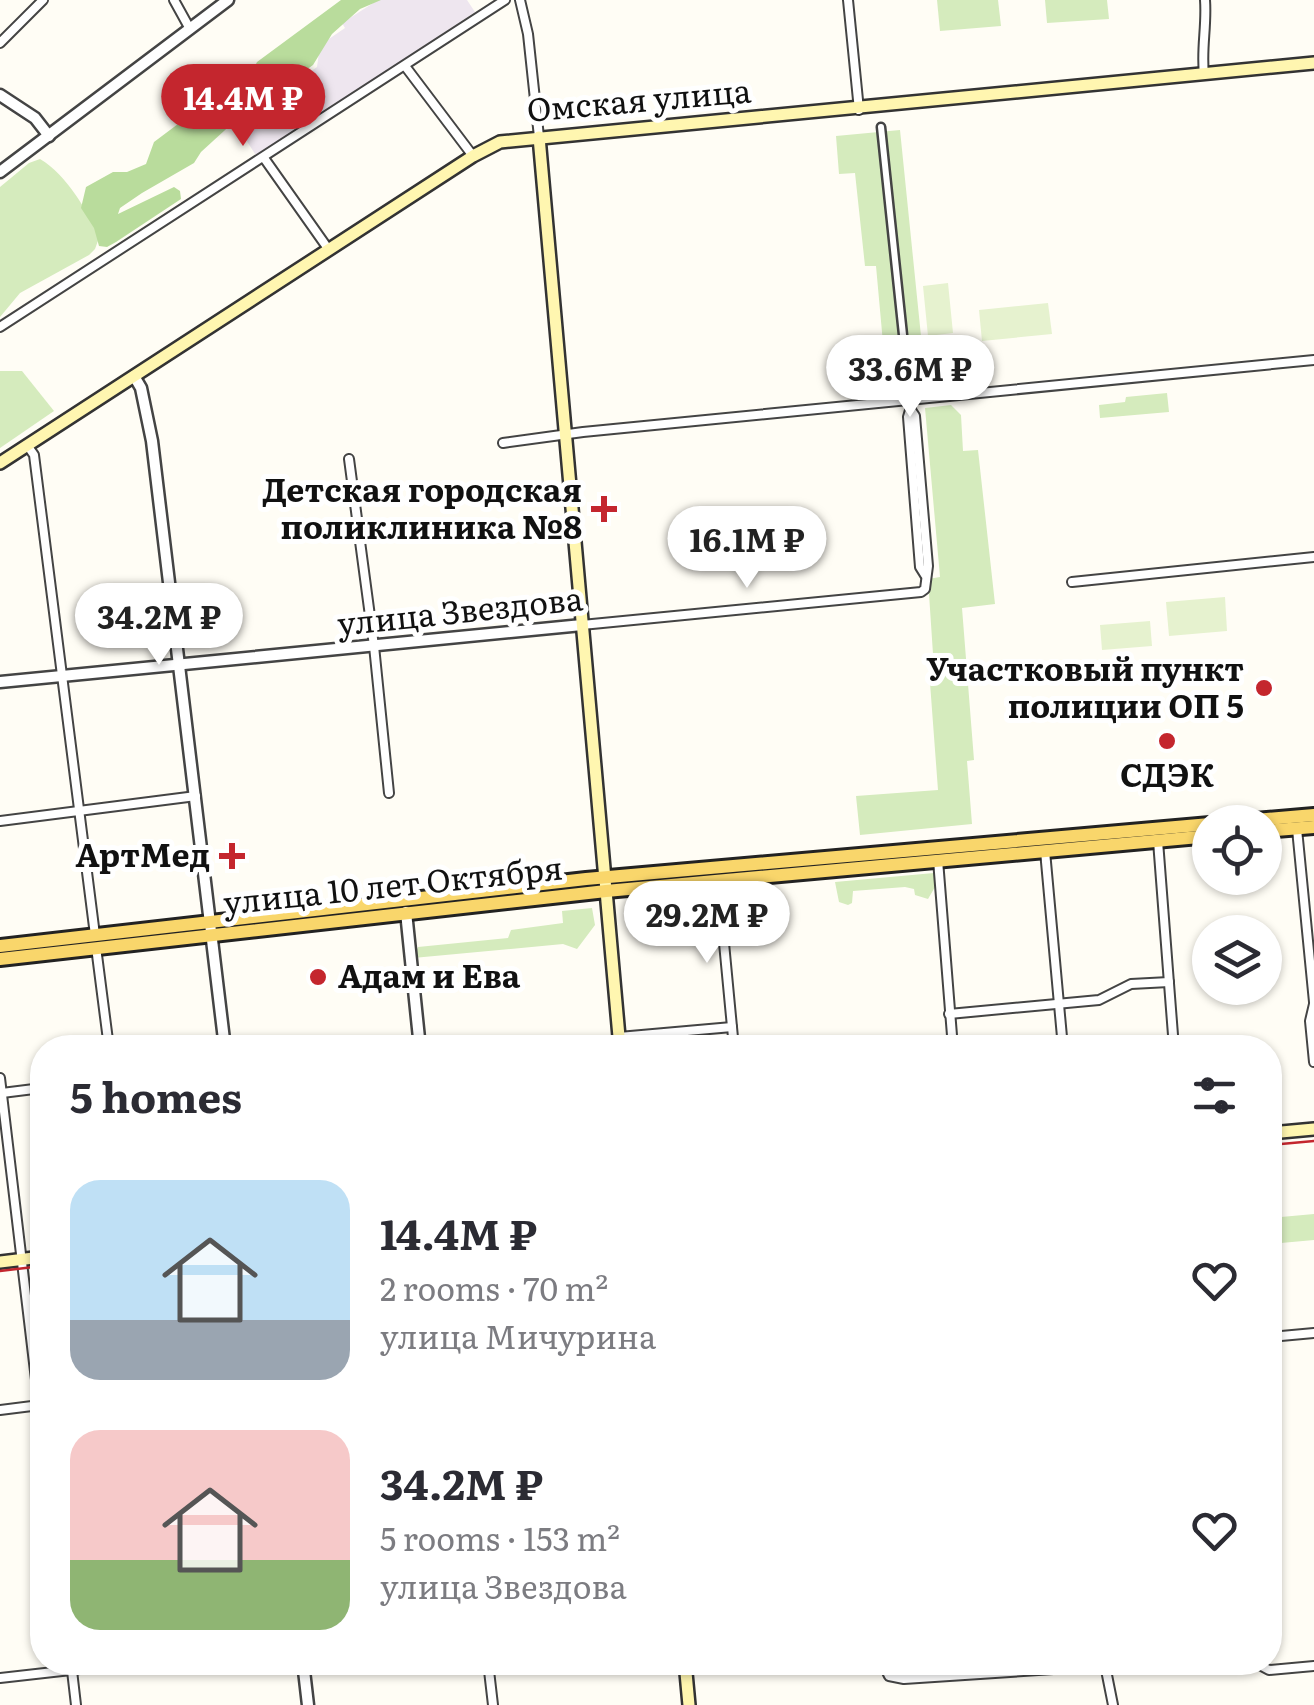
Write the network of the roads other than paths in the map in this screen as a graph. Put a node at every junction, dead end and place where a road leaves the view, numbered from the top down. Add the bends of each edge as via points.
1 (43, 0) edge
2 (174, 0) edge
3 (228, 0) edge
4 (506, 0) edge
5 (520, 0) edge
6 (848, 0) edge
7 (1205, 0) edge
8 (190, 30) junction
9 (0, 43) edge
10 (1314, 63) edge
11 (405, 66) junction
12 (1204, 74) junction
13 (0, 95) edge
14 (859, 110) junction
15 (881, 126) dead end
16 (50, 136) junction
17 (539, 137) junction
18 (473, 156) junction
19 (264, 158) junction
20 (0, 172) edge
21 (330, 250) junction
22 (0, 326) edge
23 (1314, 360) edge
24 (134, 376) junction
25 (911, 406) junction
26 (564, 436) junction
27 (503, 443) dead end
28 (28, 445) junction
29 (349, 459) dead end
30 (0, 462) edge
31 (1314, 556) edge
32 (1072, 582) dead end
33 (582, 625) junction
34 (374, 646) junction
35 (179, 666) junction
36 (62, 677) junction
37 (0, 682) edge
38 (388, 793) dead end
39 (196, 796) junction
40 (80, 811) junction
41 (1314, 815) edge
42 (1282, 818) edge
43 (0, 821) edge
44 (1192, 826) edge
45 (1314, 827) edge
46 (1297, 828) junction
47 (1282, 829) edge
48 (1192, 837) edge
49 (1158, 840) junction
50 (1045, 851) junction
51 (938, 860) junction
52 (718, 880) junction
53 (605, 884) junction
54 (406, 912) junction
55 (211, 927) junction
56 (96, 941) junction
57 (0, 946) edge
58 (0, 959) edge
59 (1169, 982) junction
60 (1060, 1002) junction
61 (1314, 1003) edge
62 (949, 1014) junction
63 (732, 1027) junction
64 (107, 1035) edge
65 (223, 1035) edge
66 (419, 1035) edge
67 (619, 1035) edge
68 (672, 1035) edge
69 (733, 1035) edge
70 (951, 1035) edge
71 (1062, 1035) edge
72 (1173, 1035) edge
73 (1314, 1062) edge
74 (0, 1078) edge
75 (30, 1090) edge
76 (2, 1093) edge
77 (1314, 1128) edge
78 (1282, 1131) edge
79 (30, 1258) edge
80 (21, 1259) junction
81 (0, 1262) edge
82 (30, 1325) edge
83 (1314, 1333) edge
84 (1282, 1336) edge
85 (30, 1406) edge
86 (0, 1410) edge
87 (1314, 1666) edge
88 (1282, 1669) edge
89 (30, 1673) edge
90 (73, 1675) edge
91 (305, 1675) edge
92 (490, 1675) edge
93 (687, 1675) edge
94 (889, 1675) edge
95 (961, 1675) edge
96 (1107, 1675) edge
97 (0, 1678) edge
98 (76, 1705) edge
99 (308, 1705) edge
100 (493, 1705) edge
101 (690, 1705) edge
102 (1113, 1705) edge

1 - 9 street
2 - 8 street
3 - 8 street
4 - 11 street
5 - 17 street
6 - 14 street
7 - 12 street
8 - 16 street
10 - 12 main road, Омская улица
11 - 18 street
11 - 19 street
12 - 14 main road, Омская улица
13 - 16 street via 36,118
14 - 17 main road, Омская улица
15 - 25 street
16 - 20 street
17 - 18 main road, Омская улица via 500,142
17 - 26 main road
18 - 21 main road, Омская улица
19 - 21 street
19 - 22 street
21 - 24 main road, Омская улица
23 - 25 street
24 - 28 main road, Омская улица
24 - 35 street via 152,441
25 - 26 street
25 - 33 street, улица Звездова via 924,510 925,589
26 - 27 street
26 - 33 main road
28 - 30 main road, Омская улица
28 - 36 street
29 - 34 street
31 - 32 street
33 - 34 street, улица Звездова
33 - 53 main road
34 - 35 street, улица Звездова
34 - 38 street
35 - 36 street, улица Звездова
35 - 39 street
36 - 37 street, улица Звездова
36 - 40 street
39 - 40 street
39 - 55 street
40 - 43 street
40 - 56 street
41 - 42 main road
44 - 53 main road, улица 10 лет Октября
45 - 46 main road
46 - 47 main road
46 - 61 street
48 - 49 main road, улица 10 лет Октября
49 - 50 main road, улица 10 лет Октября
49 - 59 street
50 - 51 main road, улица 10 лет Октября
50 - 60 street
51 - 52 main road, улица 10 лет Октября
51 - 62 street
52 - 53 main road, улица 10 лет Октября
52 - 63 street
53 - 54 main road, улица 10 лет Октября
53 - 55 main road, улица 10 лет Октября
53 - 67 main road
54 - 55 main road, улица 10 лет Октября
54 - 66 street
55 - 56 main road, улица 10 лет Октября
55 - 65 street
56 - 57 main road, улица 10 лет Октября
56 - 58 main road, улица 10 лет Октября
56 - 64 street
59 - 60 street via 1131,984 1099,1000
59 - 72 street
60 - 62 street
60 - 71 street
61 - 73 street
62 - 70 street
63 - 68 street
63 - 69 street
74 - 76 street
75 - 76 street
76 - 80 street
77 - 78 main road
79 - 80 main road
80 - 81 main road
80 - 82 street
83 - 84 street
85 - 86 street
87 - 88 street
89 - 97 street
90 - 98 street
91 - 99 street
92 - 100 street
93 - 101 main road
94 - 95 street
96 - 102 street

